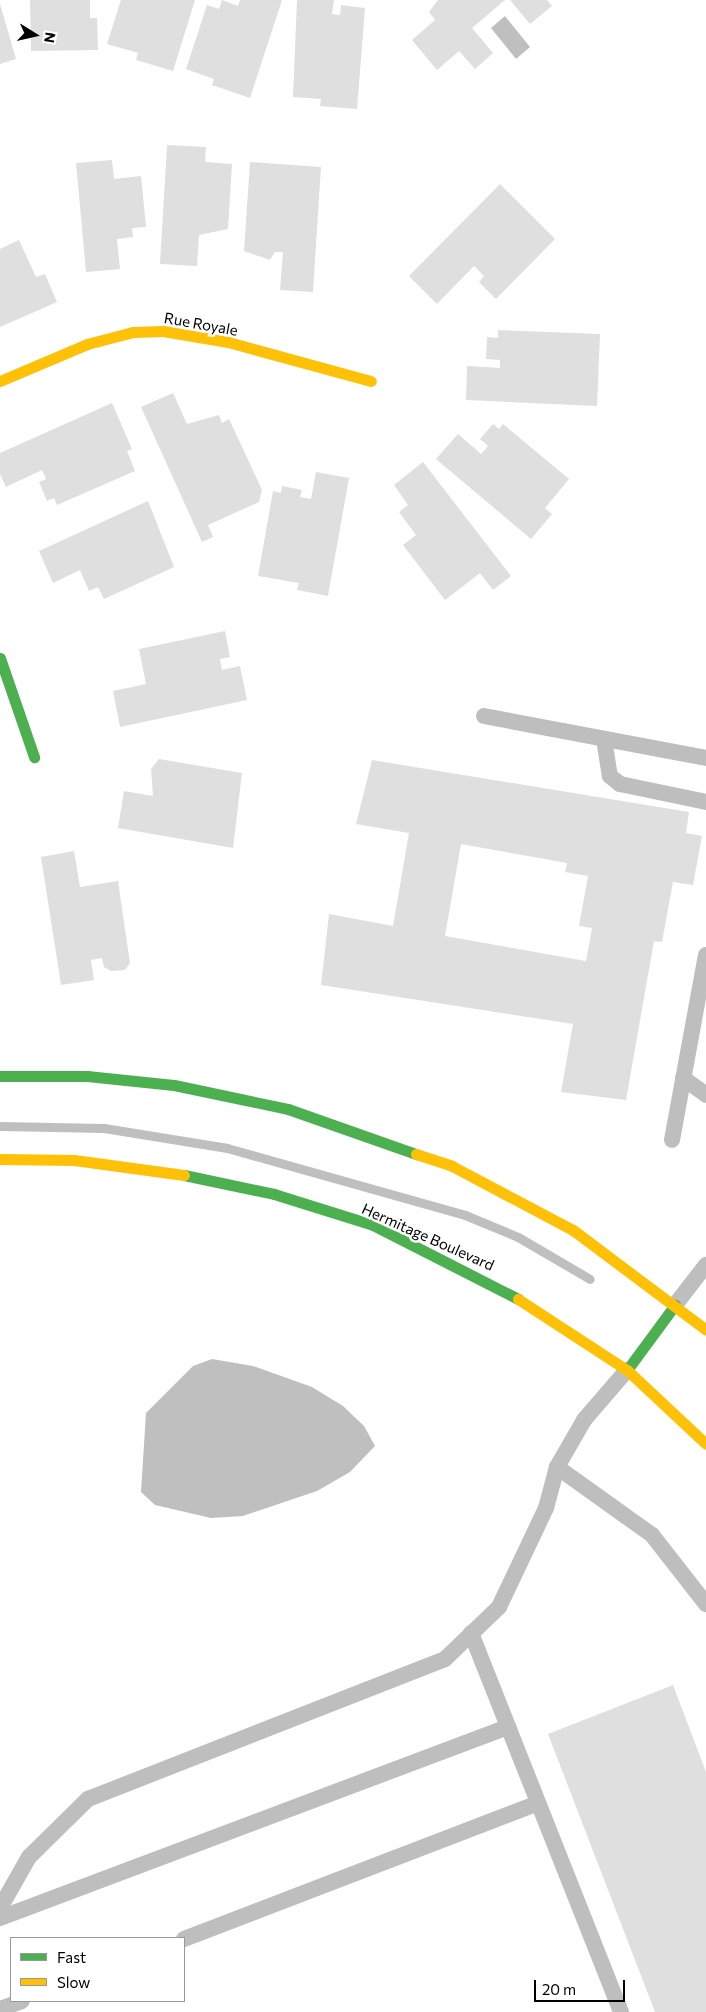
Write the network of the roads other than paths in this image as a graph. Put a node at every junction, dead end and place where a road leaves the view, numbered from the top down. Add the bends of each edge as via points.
1 (0, 381) edge
2 (371, 381) dead end
3 (0, 658) edge
4 (484, 716) dead end
5 (604, 739) junction
6 (34, 757) dead end
7 (706, 758) edge
8 (706, 802) edge
9 (706, 955) edge
10 (0, 1076) edge
11 (683, 1078) junction
12 (706, 1095) edge
13 (672, 1140) dead end
14 (0, 1159) edge
15 (706, 1266) edge
16 (675, 1305) junction
17 (706, 1330) edge
18 (627, 1370) junction
19 (706, 1444) edge
20 (557, 1467) junction
21 (706, 1604) edge
22 (471, 1633) junction
23 (508, 1727) junction
24 (538, 1803) junction
25 (0, 1908) edge
26 (0, 1918) edge
27 (185, 1939) edge
28 (19, 2002) edge
29 (0, 2009) edge
30 (621, 2012) edge

1 - 2 street, Rue Royale via 87,344 133,332 163,331 228,342
3 - 6 street
4 - 5 lane
5 - 7 lane
5 - 8 lane via 610,776 620,784
9 - 11 lane
10 - 16 street via 86,1076 164,1084 288,1108 452,1166 573,1230
11 - 12 lane
11 - 13 lane
14 - 18 street, Hermitage Boulevard via 74,1160 153,1169 274,1194 373,1225 497,1285
15 - 16 lane
16 - 17 street
16 - 18 street
18 - 19 street, Hermitage Boulevard
18 - 20 lane via 584,1420
20 - 21 lane via 652,1535
20 - 22 lane via 546,1508 499,1607
22 - 23 lane
22 - 25 lane via 445,1659 88,1799 30,1857
23 - 24 lane
23 - 26 lane
24 - 27 lane
24 - 30 lane
28 - 29 lane

